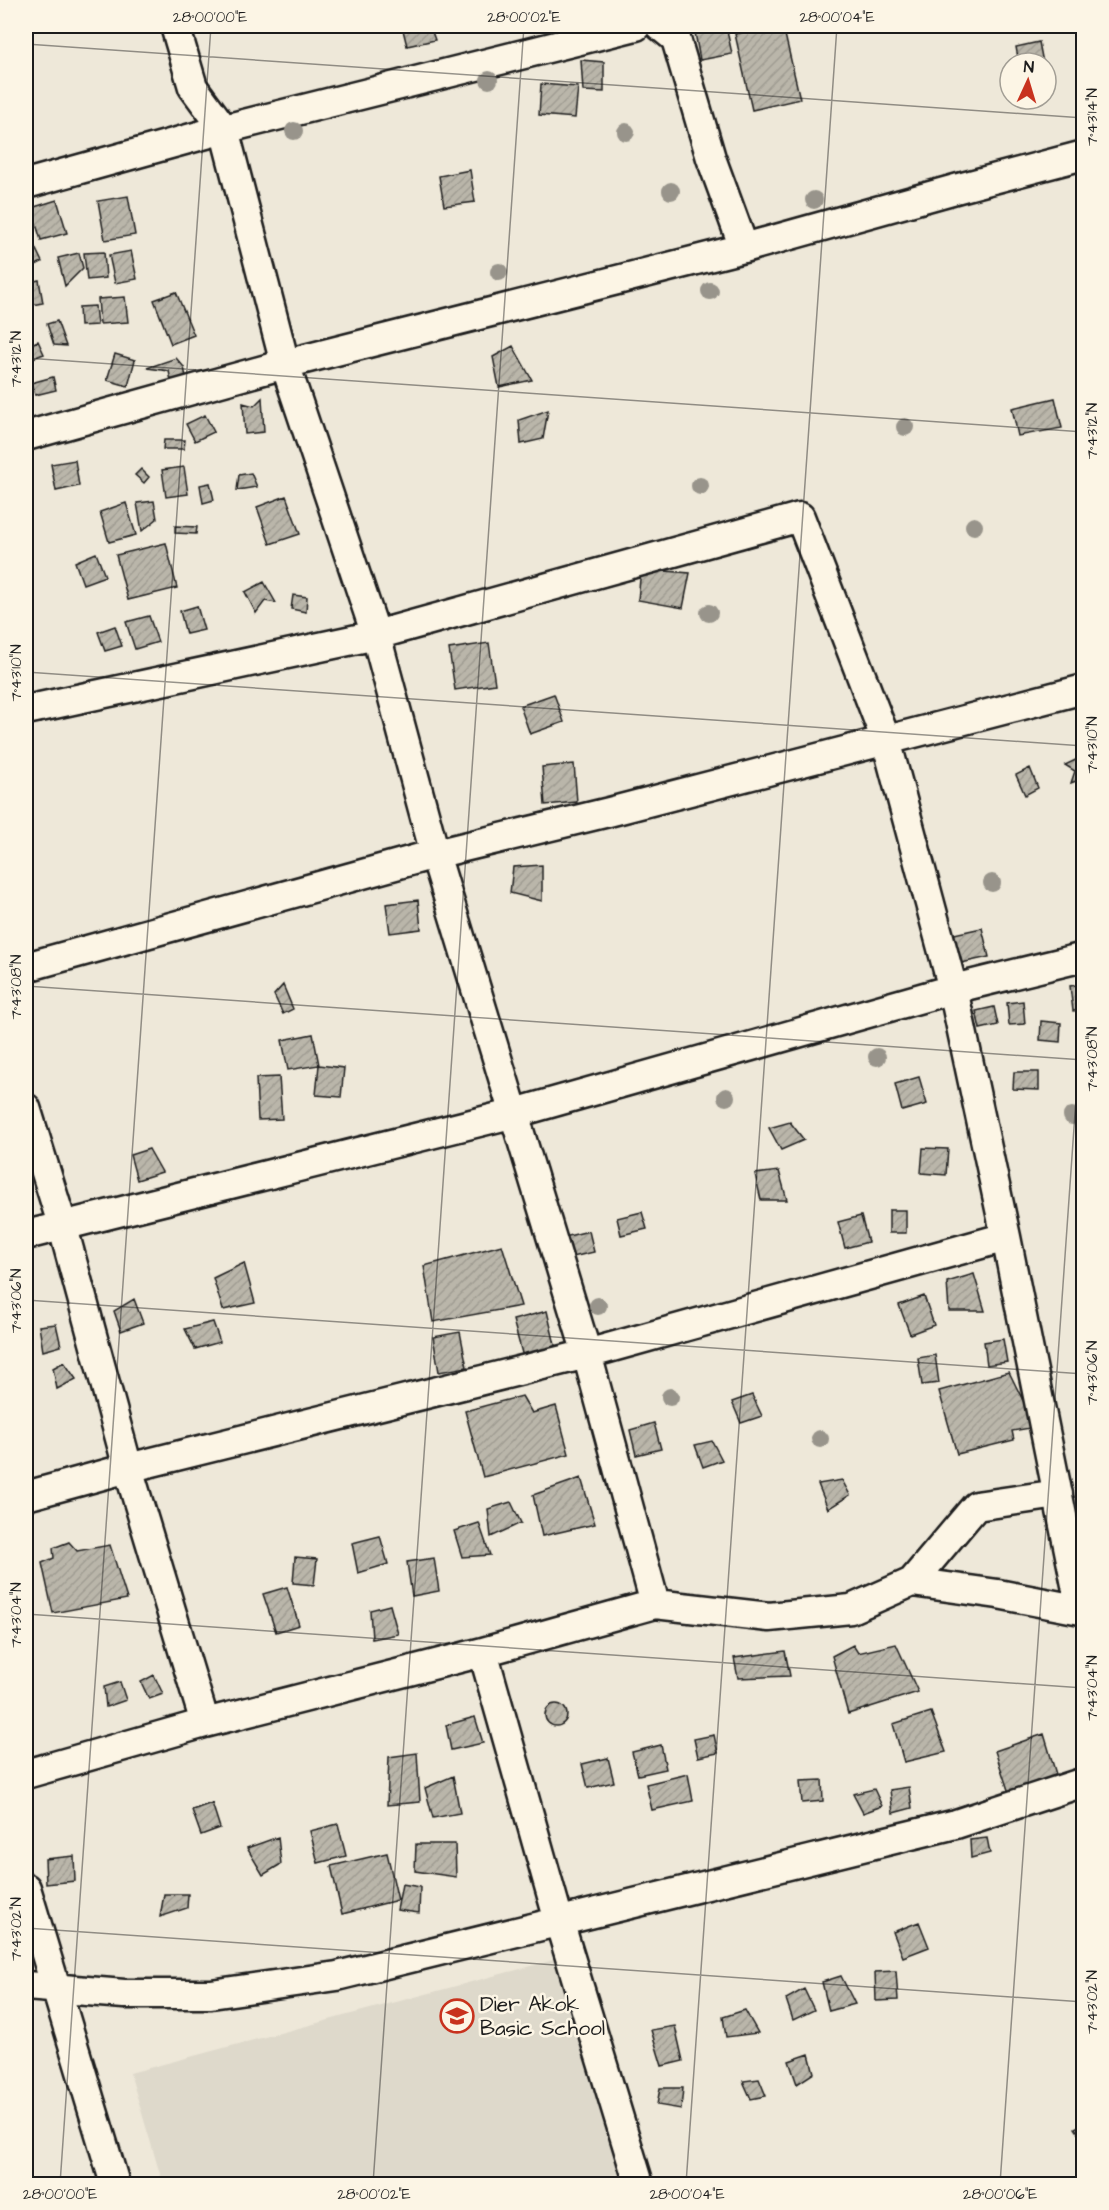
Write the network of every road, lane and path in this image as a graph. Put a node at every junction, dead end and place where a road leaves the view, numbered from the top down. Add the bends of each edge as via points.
1 (175, 26) edge
2 (636, 26) edge
3 (660, 26) edge
4 (224, 129) junction
5 (1083, 155) edge
6 (26, 184) edge
7 (744, 248) junction
8 (285, 364) junction
9 (26, 436) edge
10 (376, 635) junction
11 (1083, 689) edge
12 (26, 710) edge
13 (886, 740) junction
14 (435, 854) junction
15 (1083, 957) edge
16 (26, 967) edge
17 (953, 989) junction
18 (26, 1108) edge
19 (515, 1113) junction
20 (62, 1224) junction
21 (26, 1235) edge
22 (1006, 1237) junction
23 (587, 1354) junction
24 (128, 1468) junction
25 (1058, 1494) junction
26 (26, 1496) edge
27 (912, 1582) junction
28 (655, 1604) junction
29 (483, 1652) junction
30 (205, 1723) junction
31 (26, 1774) edge
32 (1083, 1782) edge
33 (26, 1888) edge
34 (559, 1922) junction
35 (26, 1986) edge
36 (57, 1989) junction
37 (115, 2184) edge
38 (639, 2184) edge

1 - 4 street via 193,87
2 - 4 street
3 - 7 street via 676,39 711,158
4 - 6 street
4 - 8 street
5 - 7 street
7 - 8 street
8 - 9 street
8 - 10 street
10 - 12 street
10 - 13 street via 800,517
10 - 14 street
11 - 13 street
13 - 14 street
13 - 17 street
14 - 16 street
14 - 19 street
15 - 17 street
17 - 19 street
17 - 22 street
18 - 20 street
19 - 20 street
19 - 23 street
20 - 21 street
20 - 24 street
22 - 23 street
22 - 25 street
23 - 24 street
23 - 28 street
24 - 26 street
24 - 30 street
25 - 27 street via 976,1506
25 - 27 street via 1081,1610
27 - 28 street via 851,1610 769,1617
28 - 29 street
29 - 30 street
29 - 34 street
30 - 31 street
32 - 34 street via 956,1824
33 - 36 street
34 - 36 street via 337,1976 211,1994
34 - 38 street
35 - 36 street
36 - 37 street

